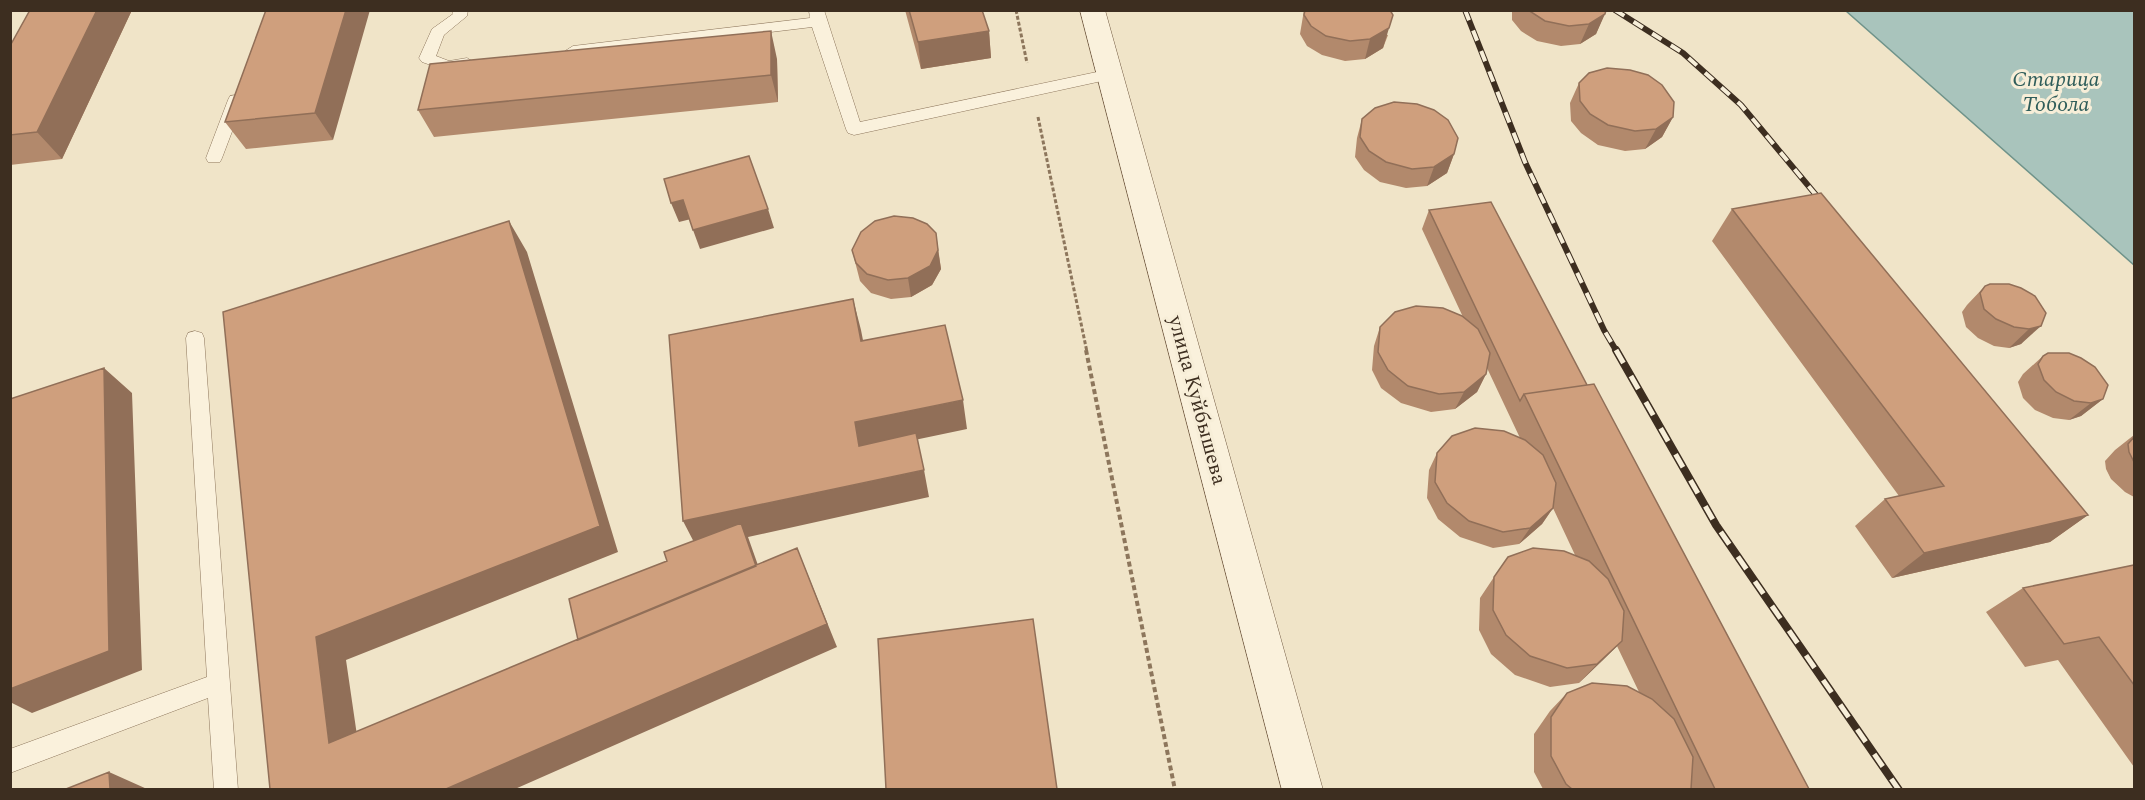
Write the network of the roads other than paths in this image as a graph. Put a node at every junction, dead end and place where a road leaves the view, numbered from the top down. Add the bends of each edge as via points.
1 (461, 10) edge
2 (1092, 10) edge
3 (817, 16) edge
4 (552, 53) edge
5 (482, 62) edge
6 (1111, 74) junction
7 (242, 84) edge
8 (214, 158) dead end
9 (195, 338) dead end
10 (219, 683) junction
11 (10, 761) edge
12 (226, 789) edge
13 (1303, 789) edge

1 - 5 lane via 460,16 436,32 427,58 448,66
2 - 6 main road, улица Куйбышева
3 - 4 lane
3 - 6 lane via 854,129
6 - 13 main road, улица Куйбышева
7 - 8 lane
9 - 10 lane
10 - 11 lane
10 - 12 lane

